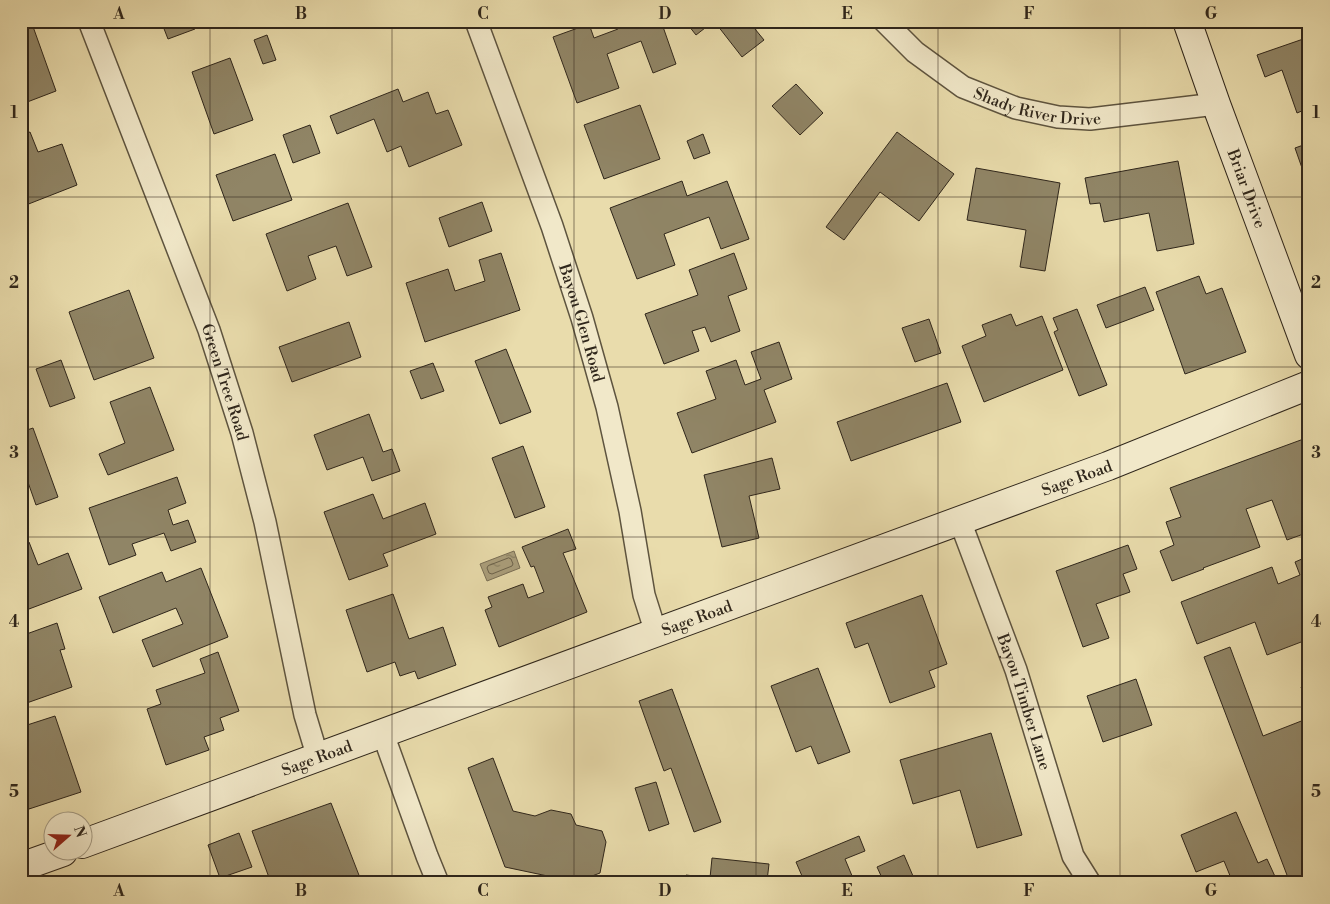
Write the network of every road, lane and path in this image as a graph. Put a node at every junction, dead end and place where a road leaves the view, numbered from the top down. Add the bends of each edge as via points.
1 (89, 21) edge
2 (476, 21) edge
3 (884, 21) edge
4 (1187, 21) edge
5 (1216, 104) junction
6 (1309, 355) edge
7 (1309, 385) edge
8 (960, 521) junction
9 (656, 633) junction
10 (383, 734) junction
11 (318, 758) junction
12 (92, 840) edge
13 (42, 860) edge
14 (21, 867) edge
15 (438, 883) edge
16 (1090, 883) edge

1 - 11 street, Green Tree Road via 209,330 242,433 265,522 305,715
2 - 9 street, Bayou Glen Road via 552,226 582,318 607,407 644,595
3 - 5 street, Shady River Drive via 915,52 963,87 1016,108 1090,119
4 - 5 street, Briar Drive
5 - 6 street, Briar Drive
7 - 8 street, Sage Road
8 - 9 street, Sage Road
8 - 16 street, Bayou Timber Lane via 1016,670 1073,856
9 - 10 street, Sage Road
10 - 11 street, Sage Road
10 - 15 street
11 - 12 street, Sage Road
13 - 14 street

